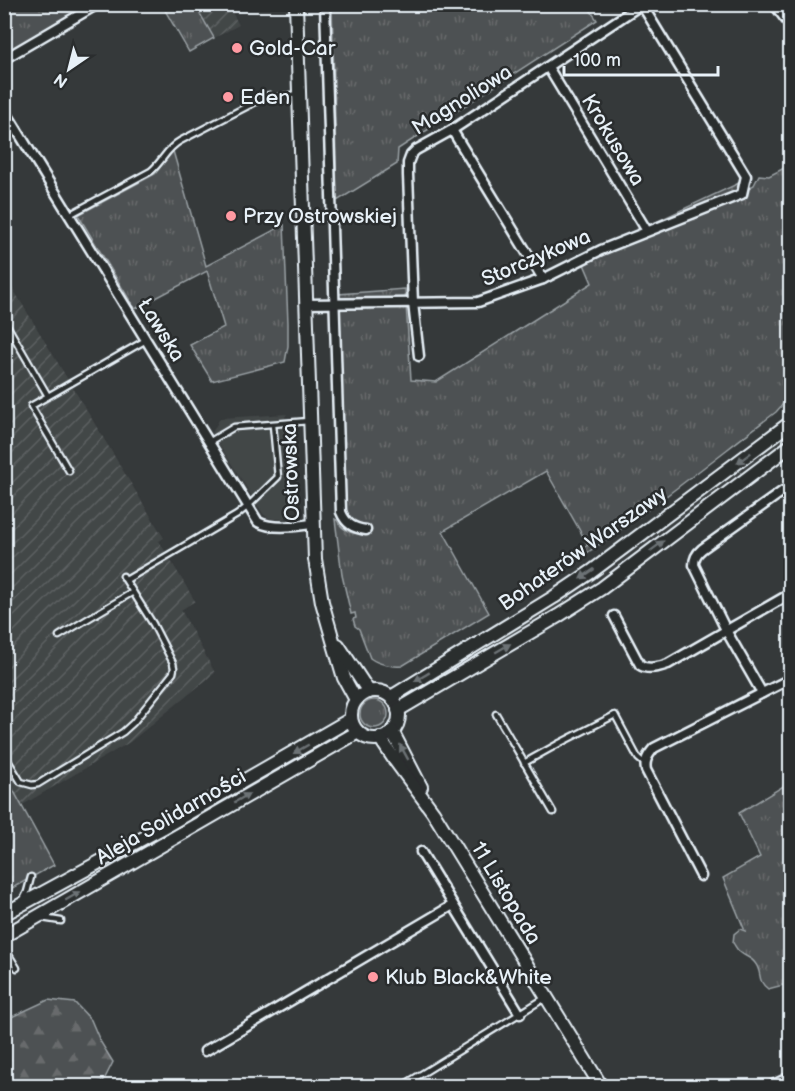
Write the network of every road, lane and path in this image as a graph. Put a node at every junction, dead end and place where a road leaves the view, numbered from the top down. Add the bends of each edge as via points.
1 (98, 4) edge
2 (296, 4) edge
3 (325, 4) edge
4 (774, 4) edge
5 (642, 5) edge
6 (790, 26) edge
7 (4, 59) edge
8 (548, 67) junction
9 (299, 94) junction
10 (4, 109) edge
11 (452, 130) junction
12 (69, 216) junction
13 (648, 231) junction
14 (543, 279) junction
15 (413, 303) junction
16 (305, 304) junction
17 (334, 304) junction
18 (4, 320) edge
19 (146, 340) junction
20 (419, 356) dead end
21 (48, 396) junction
22 (309, 421) junction
23 (790, 423) edge
24 (273, 425) junction
25 (209, 442) junction
26 (790, 446) edge
27 (69, 471) dead end
28 (783, 491) dead end
29 (248, 506) junction
30 (312, 524) junction
31 (366, 530) dead end
32 (133, 592) junction
33 (790, 594) edge
34 (614, 616) dead end
35 (727, 632) junction
36 (59, 636) dead end
37 (332, 637) junction
38 (790, 679) edge
39 (369, 692) junction
40 (762, 693) junction
41 (391, 697) junction
42 (356, 700) junction
43 (398, 710) junction
44 (496, 714) dead end
45 (351, 719) junction
46 (392, 731) junction
47 (358, 732) junction
48 (380, 738) junction
49 (4, 753) edge
50 (524, 763) junction
51 (645, 764) junction
52 (434, 812) junction
53 (553, 812) dead end
54 (421, 852) dead end
55 (700, 876) dead end
56 (31, 877) dead end
57 (453, 905) junction
58 (17, 907) junction
59 (4, 914) edge
60 (37, 918) junction
61 (61, 921) dead end
62 (4, 936) edge
63 (4, 947) edge
64 (17, 968) dead end
65 (547, 997) junction
66 (520, 1014) junction
67 (205, 1051) dead end
68 (790, 1077) edge
69 (402, 1086) edge
70 (601, 1086) edge
71 (771, 1086) edge

1 - 7 street
2 - 9 main road, Ostrowska
3 - 17 street
4 - 6 street
5 - 8 street, Magnoliowa
5 - 13 street, Storczykowa via 746,176 742,194
8 - 11 street, Magnoliowa
8 - 13 street, Krokusowa
9 - 12 lane via 274,98 269,95 180,141 151,171
9 - 16 main road, Ostrowska
10 - 12 street, Ławska
11 - 14 street
11 - 15 street, Magnoliowa via 416,150 408,163
12 - 19 street, Ławska
13 - 14 street, Storczykowa
14 - 15 street, Storczykowa via 478,302
15 - 17 street, Storczykowa
15 - 20 street, Magnoliowa
16 - 17 street
16 - 22 main road, Ostrowska
17 - 31 street via 341,512 350,525
18 - 21 lane
19 - 21 lane
19 - 25 street, Ławska
21 - 27 lane via 31,406
22 - 24 lane
22 - 30 main road, Ostrowska
23 -> 41 main road, Bohaterów Warszawy via 591,572
24 - 25 lane via 234,428
24 - 29 lane via 278,477
25 - 29 street, Ławska
43 -> 26 main road, Bohaterów Warszawy via 602,588
28 - 35 street via 702,549 694,560
29 - 30 street, Ławska via 258,522 265,525
29 - 32 lane via 124,578
30 - 37 main road, Ostrowska via 322,602
32 - 36 lane
32 - 49 lane via 174,668 133,723 38,784 21,782
33 - 35 street
34 - 35 street via 643,668 668,664
35 - 40 street
37 - 39 main road, Ostrowska
37 - 42 main road, Ostrowska via 344,678
38 - 40 street
39 - 41 main road
39 - 42 main road
40 - 51 street via 654,748
41 - 43 main road
42 - 45 main road
43 - 46 main road
44 - 50 lane
45 - 47 main road
45 -> 58 main road, Aleja Solidarności
46 - 48 main road
52 -> 46 main road, 11 Listopada
47 - 48 main road via 368,738
60 -> 47 main road, Aleja Solidarności
48 - 52 main road, 11 Listopada
50 - 51 lane via 615,715
50 - 53 lane
51 - 55 street
52 - 65 main road, 11 Listopada
54 - 57 street
56 - 58 lane
57 - 66 street
57 - 67 street
58 - 59 main road, Aleja Solidarności
60 - 61 lane
60 - 62 main road, Aleja Solidarności
63 - 64 lane
65 - 66 lane
65 - 70 main road, 11 Listopada
66 - 69 lane
68 - 71 street

